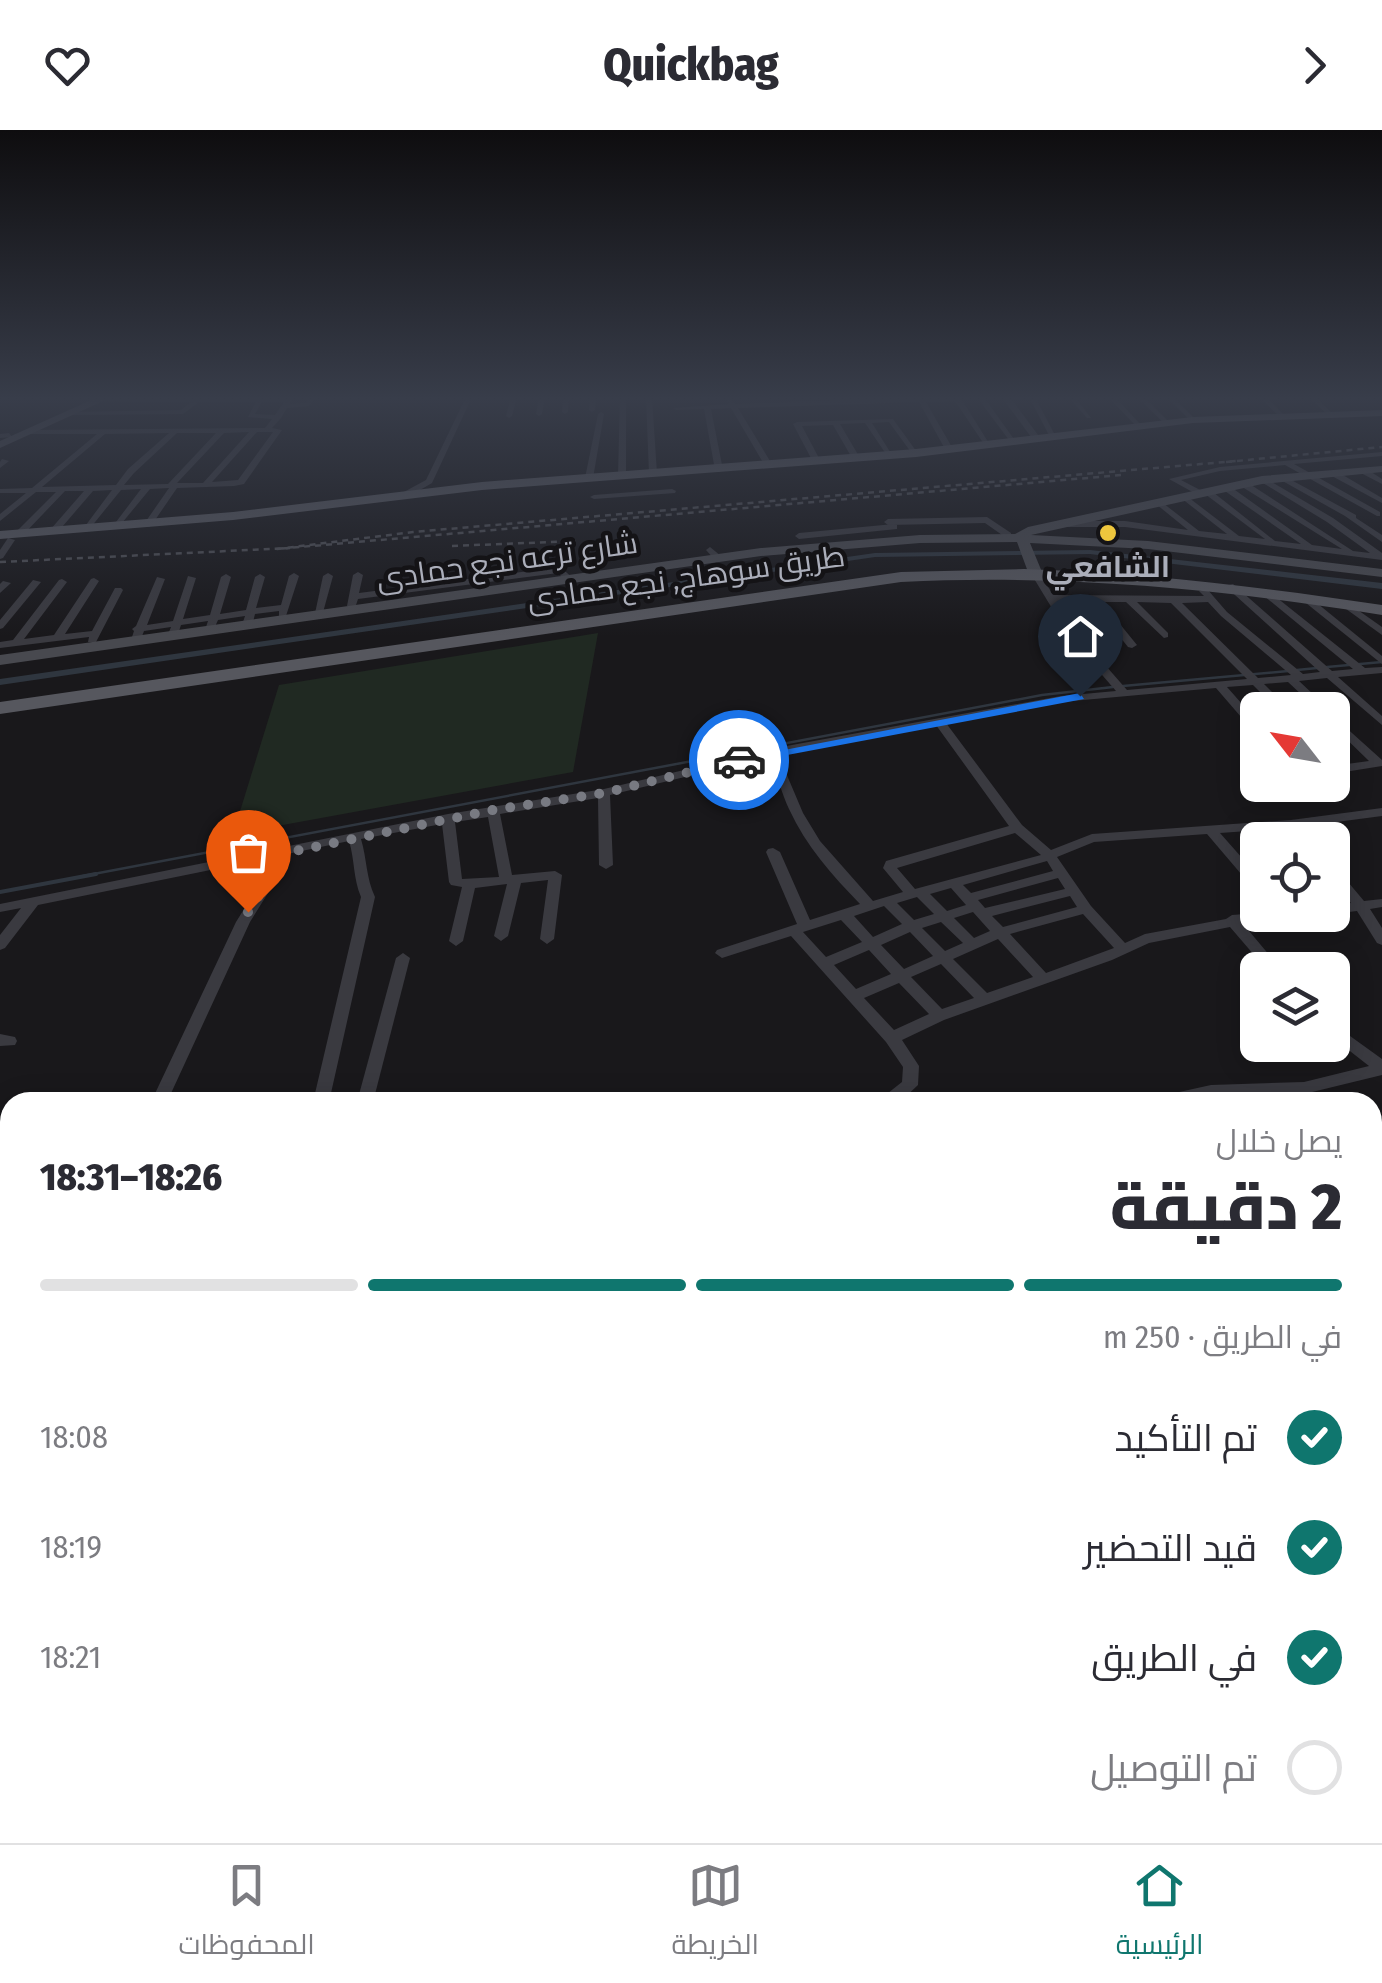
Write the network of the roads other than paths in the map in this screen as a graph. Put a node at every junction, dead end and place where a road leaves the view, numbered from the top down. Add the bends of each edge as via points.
1 (48, 477) edge
2 (128, 477) edge
3 (180, 477) edge
4 (212, 477) edge
5 (245, 477) edge
6 (430, 477) edge
7 (436, 477) edge
8 (635, 477) edge
9 (660, 477) edge
10 (1179, 477) edge
11 (1234, 477) edge
12 (1269, 477) edge
13 (1294, 477) edge
14 (1310, 477) edge
15 (1340, 477) edge
16 (589, 478) joint
17 (622, 478) junction
18 (1262, 480) junction
19 (1245, 483) junction
20 (205, 485) junction
21 (148, 486) junction
22 (172, 486) junction
23 (118, 487) junction
24 (1225, 487) junction
25 (63, 488) junction
26 (91, 488) junction
27 (32, 490) junction
28 (457, 490) junction
29 (0, 491) edge
30 (1204, 492) junction
31 (644, 493) junction
32 (405, 494) junction
33 (616, 495) junction
34 (1184, 496) junction
35 (594, 497) dead end
36 (1382, 501) edge
37 (1159, 502) junction
38 (1139, 506) junction
39 (963, 508) dead end
40 (1378, 516) edge
41 (1351, 517) junction
42 (0, 518) edge
43 (978, 520) junction
44 (1330, 520) junction
45 (1308, 522) junction
46 (148, 524) junction
47 (1060, 524) junction
48 (1119, 524) junction
49 (893, 527) junction
50 (98, 529) junction
51 (53, 532) junction
52 (1196, 532) junction
53 (1173, 535) junction
54 (1017, 537) junction
55 (6, 538) edge
56 (1075, 538) junction
57 (1382, 539) edge
58 (1131, 541) junction
59 (1230, 541) junction
60 (1311, 547) junction
61 (1280, 548) junction
62 (1352, 553) junction
63 (0, 556) edge
64 (1381, 557) edge
65 (1338, 559) junction
66 (1033, 568) junction
67 (446, 572) dead end
68 (1382, 573) edge
69 (417, 574) dead end
70 (294, 576) dead end
71 (328, 576) dead end
72 (358, 576) dead end
73 (226, 577) dead end
74 (260, 577) dead end
75 (514, 577) junction
76 (191, 578) dead end
77 (160, 579) dead end
78 (94, 581) dead end
79 (36, 582) dead end
80 (62, 582) dead end
81 (380, 582) dead end
82 (1196, 582) junction
83 (1230, 586) junction
84 (454, 588) junction
85 (118, 590) dead end
86 (1263, 591) junction
87 (416, 594) junction
88 (1093, 596) junction
89 (1304, 597) junction
90 (1050, 598) junction
91 (1127, 598) junction
92 (1210, 599) junction
93 (381, 600) junction
94 (1174, 600) junction
95 (353, 603) junction
96 (1344, 604) junction
97 (318, 609) junction
98 (1382, 610) edge
99 (282, 614) junction
100 (248, 619) junction
101 (212, 624) junction
102 (0, 626) edge
103 (174, 630) junction
104 (1382, 632) edge
105 (113, 633) dead end
106 (137, 635) junction
107 (1164, 636) dead end
108 (58, 637) junction
109 (92, 638) junction
110 (17, 642) junction
111 (0, 645) edge
112 (1132, 645) dead end
113 (0, 660) edge
114 (1382, 661) edge
115 (1382, 670) edge
116 (1363, 672) junction
117 (1332, 675) junction
118 (1296, 678) junction
119 (1256, 682) junction
120 (1220, 685) junction
121 (1266, 692) edge
122 (1308, 692) edge
123 (1124, 694) junction
124 (0, 708) edge
125 (1240, 709) edge
126 (939, 721) junction
127 (1382, 721) edge
128 (1350, 736) edge
129 (771, 752) junction
130 (1350, 767) edge
131 (604, 793) junction
132 (493, 810) junction
133 (1382, 812) edge
134 (448, 818) junction
135 (1307, 822) edge
136 (1017, 828) junction
137 (1240, 828) edge
138 (1211, 831) junction
139 (354, 837) junction
140 (773, 852) dead end
141 (1049, 855) junction
142 (271, 856) junction
143 (1240, 864) edge
144 (606, 865) dead end
145 (1062, 873) junction
146 (510, 878) junction
147 (953, 882) junction
148 (469, 884) junction
149 (1074, 891) junction
150 (916, 892) junction
151 (1350, 893) edge
152 (887, 902) junction
153 (32, 903) junction
154 (1382, 903) edge
155 (870, 906) junction
156 (977, 906) junction
157 (1362, 907) junction
158 (0, 908) edge
159 (1350, 908) edge
160 (1086, 909) junction
161 (844, 914) junction
162 (942, 915) junction
163 (1240, 919) edge
164 (1232, 920) junction
165 (911, 926) junction
166 (799, 928) junction
167 (1001, 932) junction
168 (1380, 935) edge
169 (501, 936) dead end
170 (546, 938) dead end
171 (456, 941) dead end
172 (872, 944) junction
173 (972, 944) junction
174 (0, 945) edge
175 (1123, 950) junction
176 (1260, 952) edge
177 (722, 953) dead end
178 (941, 957) junction
179 (403, 958) dead end
180 (824, 964) junction
181 (900, 978) junction
182 (1044, 980) junction
183 (856, 996) junction
184 (986, 1001) junction
185 (939, 1016) junction
186 (892, 1038) junction
187 (1350, 1043) edge
188 (1382, 1069) edge
189 (164, 1092) edge
190 (323, 1092) edge
191 (368, 1092) edge
192 (905, 1092) edge
193 (1207, 1092) edge

1 - 27 street
2 - 23 street
3 - 22 street
4 - 20 street
5 - 20 street
6 - 32 street
7 - 28 street
8 - 17 main road
9 - 31 street via 674,495
10 - 30 street via 1174,478
11 - 19 street
12 - 18 street
13 - 41 street
14 - 40 street
15 - 36 street
16 - 17 main road
16 - 28 main road
17 - 28 main road
17 - 31 street
17 - 33 street
18 - 19 street
18 - 44 street
19 - 24 street
19 - 45 street
20 - 22 street
21 - 22 street
21 - 23 street
21 - 50 street
22 - 46 street
23 - 26 street
23 - 50 street
24 - 30 street
24 - 60 street
25 - 26 street
25 - 27 street
25 - 55 street
26 - 51 street
27 - 29 street
27 - 42 street
28 - 32 main road
28 - 50 main road
30 - 34 street
30 - 61 street
31 - 33 street
32 - 46 main road
33 - 35 street
34 - 37 street
34 - 59 street
37 - 38 street
37 - 52 street
38 - 47 street
38 - 53 street
39 - 43 street
40 - 41 street
41 - 44 street
41 - 57 street
43 - 49 street
43 - 54 street
44 - 45 street
44 - 64 street
45 - 62 street
46 - 50 main road
47 - 48 street
47 - 54 street
47 - 56 street
48 - 53 street
48 - 58 street
49 - 54 street, شارع ترعه نجع حمادى
49 - 75 street, شارع ترعه نجع حمادى via 570,580
50 - 51 main road
50 - 55 main road
51 - 55 main road
52 - 53 street
52 - 59 street
53 - 58 street, شارع ترعه نجع حمادى
53 - 59 street, شارع ترعه نجع حمادى
54 - 56 street, شارع ترعه نجع حمادى
54 - 66 street
55 - 63 street
56 - 58 street, شارع ترعه نجع حمادى
59 - 61 street, شارع ترعه نجع حمادى
60 - 61 street
60 - 65 street
61 - 65 street, شارع ترعه نجع حمادى
62 - 64 street
62 - 65 street
65 - 68 street, شارع ترعه نجع حمادى
66 - 82 main road, طريق سوهاج, نجع حمادى
66 - 90 street
66 - 124 main road, طريق سوهاج, نجع حمادى via 858,581
67 - 84 street
69 - 87 street
70 - 99 street
71 - 97 street
72 - 95 street
73 - 101 street
74 - 100 street
75 - 84 street, شارع ترعه نجع حمادى
75 - 84 street via 474,576
76 - 103 street
77 - 106 street
78 - 108 street
79 - 102 street
80 - 110 street
81 - 93 street
82 - 83 main road, طريق سوهاج, نجع حمادى
82 - 92 street
83 - 86 main road, طريق سوهاج, نجع حمادى
83 - 117 street
84 - 87 street, شارع ترعه نجع حمادى
85 - 109 street
86 - 89 main road, طريق سوهاج, نجع حمادى
86 - 116 street
87 - 93 street, شارع ترعه نجع حمادى
88 - 90 street
88 - 91 street
88 - 112 street
89 - 96 main road, طريق سوهاج, نجع حمادى
89 - 114 street
90 - 123 street
91 - 94 street
91 - 107 street
92 - 94 street
92 - 118 street
93 - 95 street, شارع ترعه نجع حمادى
94 - 119 street
95 - 97 street, شارع ترعه نجع حمادى
96 - 98 main road, طريق سوهاج, نجع حمادى
96 - 104 street
97 - 99 street, شارع ترعه نجع حمادى
99 - 100 street, شارع ترعه نجع حمادى
100 - 101 street, شارع ترعه نجع حمادى
101 - 103 street, شارع ترعه نجع حمادى
103 - 106 street, شارع ترعه نجع حمادى
105 - 109 street
106 - 109 street, شارع ترعه نجع حمادى
108 - 109 street
108 - 110 street
109 - 113 street, شارع ترعه نجع حمادى
110 - 111 street
115 - 116 street
116 - 117 street
117 - 118 street
117 - 127 street
118 - 119 street
118 - 122 street
119 - 120 street
119 - 121 street
120 - 123 street
120 - 125 street
123 - 126 street
126 - 129 street
126 - 136 street
128 - 130 street via 1378,763
129 - 131 street
129 - 155 street via 817,852
131 - 132 street
131 - 144 street
132 - 134 street
132 - 146 street
133 - 135 street
134 - 139 street
134 - 148 street via 454,879
136 - 141 street
136 - 150 street via 891,864
137 - 138 street
138 - 141 street via 1092,838
138 - 143 street
139 - 142 street
139 - 190 street via 368,897
140 - 166 street
141 - 145 street
141 - 147 street
142 - 153 street
142 - 189 street via 266,885
145 - 149 street
145 - 156 street
146 - 148 street
146 - 169 street
146 - 170 street via 557,877
147 - 150 street
147 - 156 street
148 - 171 street
149 - 156 street
149 - 160 street
150 - 152 street
150 - 162 street
151 - 157 street
152 - 155 street
152 - 165 street
153 - 158 street
153 - 174 street
154 - 157 street
155 - 161 street
156 - 162 street
156 - 167 street
157 - 159 street
157 - 168 street
160 - 167 street
160 - 175 street
161 - 166 street
161 - 172 street
162 - 165 street
162 - 173 street
163 - 164 street
164 - 175 street via 1152,936
164 - 176 street
165 - 172 street
165 - 178 street
166 - 177 street
166 - 180 street
167 - 173 street
167 - 182 street
172 - 180 street
172 - 181 street
173 - 178 street
175 - 182 street
178 - 181 street
178 - 184 street
179 - 191 street
180 - 183 street
181 - 183 street
181 - 185 street
182 - 184 street
183 - 186 street
184 - 185 street
185 - 186 street
186 - 192 street via 913,1072
187 - 188 street
188 - 193 street via 1304,1088

